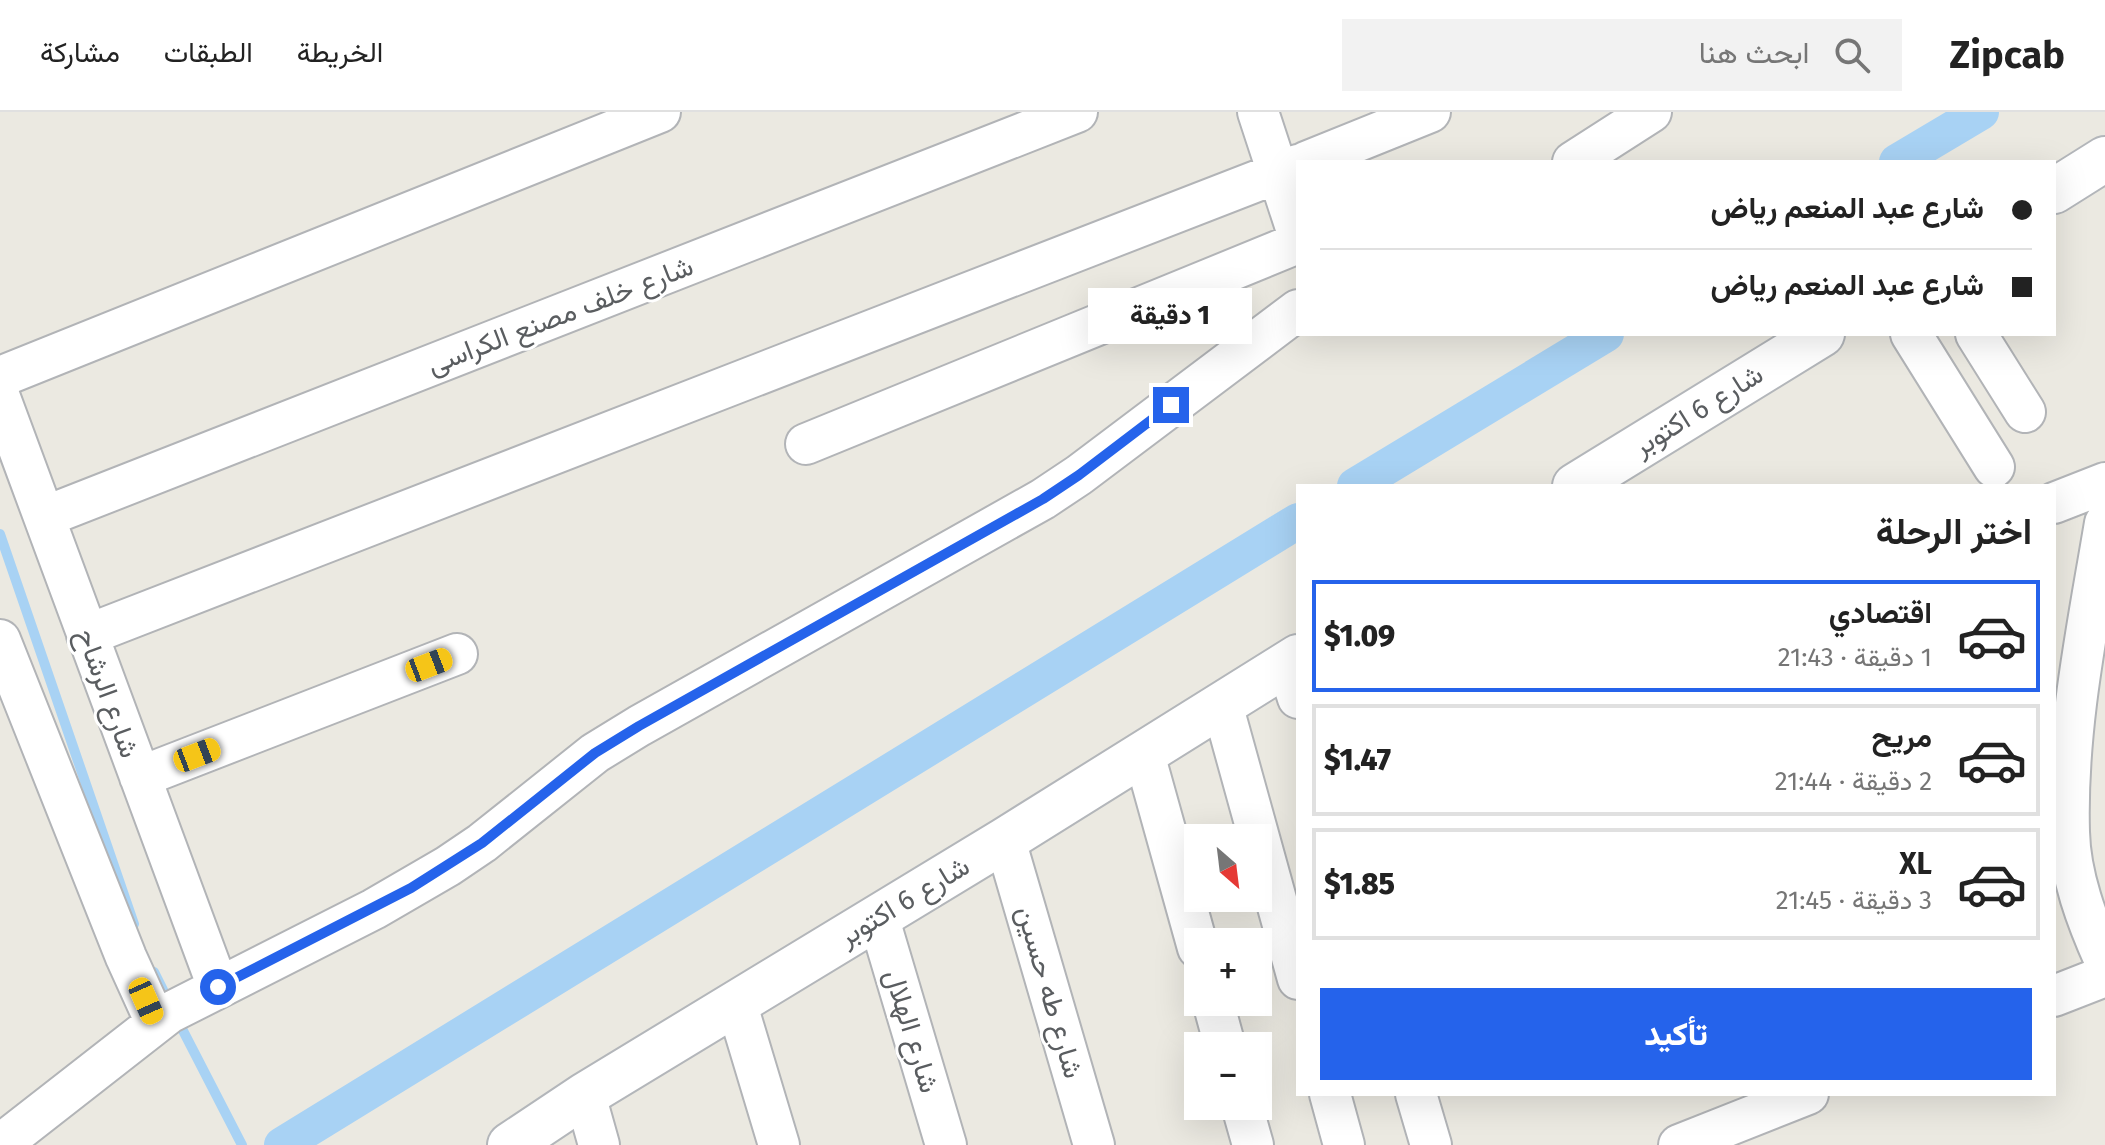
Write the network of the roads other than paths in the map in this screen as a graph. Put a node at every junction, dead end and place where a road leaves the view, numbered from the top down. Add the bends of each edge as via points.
1 (660, 112) edge
2 (1077, 112) edge
3 (1258, 112) edge
4 (1430, 112) edge
5 (1651, 112) edge
6 (2105, 159) edge
7 (1311, 160) edge
8 (1576, 160) edge
9 (1294, 167) edge
10 (2056, 190) edge
11 (1296, 200) edge
12 (1296, 244) edge
13 (1296, 312) edge
14 (1819, 336) edge
15 (1912, 336) edge
16 (1977, 336) edge
17 (0, 377) edge
18 (0, 398) edge
19 (2025, 412) dead end
20 (806, 444) dead end
21 (1994, 467) dead end
22 (2105, 483) edge
23 (1578, 484) edge
24 (2056, 502) edge
25 (44, 517) junction
26 (2105, 523) edge
27 (2100, 590) edge
28 (87, 635) junction
29 (0, 640) edge
30 (457, 654) dead end
31 (1294, 673) edge
32 (2065, 699) edge
33 (1222, 704) junction
34 (2089, 752) edge
35 (1144, 754) junction
36 (140, 777) junction
37 (2062, 837) edge
38 (1005, 840) junction
39 (878, 916) junction
40 (1192, 928) edge
41 (2105, 961) edge
42 (1296, 972) edge
43 (2105, 976) edge
44 (214, 988) junction
45 (2056, 995) edge
46 (736, 1002) junction
47 (162, 1018) junction
48 (585, 1095) junction
49 (1331, 1096) edge
50 (1417, 1096) edge
51 (1803, 1096) edge
52 (1246, 1120) edge
53 (0, 1145) edge
54 (510, 1145) edge
55 (599, 1145) edge
56 (779, 1145) edge
57 (946, 1145) edge
58 (1094, 1145) edge
59 (1253, 1145) edge
60 (1344, 1145) edge
61 (1431, 1145) edge
62 (1679, 1145) edge

1 - 17 street
2 - 25 street, شارع خلف مصنع الكراسى
3 - 9 street
4 - 7 street
5 - 8 street
6 - 10 main road
9 - 11 street
9 - 28 street
12 - 20 street
13 - 44 street via 1043,499 595,753 482,843 424,881
14 - 23 main road, شارع 6 اكتوبر
15 - 21 street
16 - 19 street
18 - 25 street, شارع الرشاح
22 - 24 street
25 - 28 street, شارع الرشاح
26 - 27 street
27 - 32 street
28 - 36 street, شارع الرشاح
29 - 47 street via 126,957
30 - 36 street
31 - 33 main road, شارع 6 اكتوبر
32 - 34 street
33 - 35 main road, شارع 6 اكتوبر
33 - 42 street
34 - 37 street
35 - 38 main road, شارع 6 اكتوبر
35 - 40 street
36 - 44 street, شارع الرشاح
37 - 41 street
38 - 39 main road, شارع 6 اكتوبر
38 - 58 street, شارع طه حسين
39 - 46 main road, شارع 6 اكتوبر
39 - 57 street, شارع الهلال
43 - 45 street
44 - 47 street
46 - 48 main road, شارع 6 اكتوبر
46 - 56 street
47 - 53 street
48 - 54 main road, شارع 6 اكتوبر
48 - 55 street
49 - 60 street
50 - 61 street
51 - 62 street
52 - 59 street

